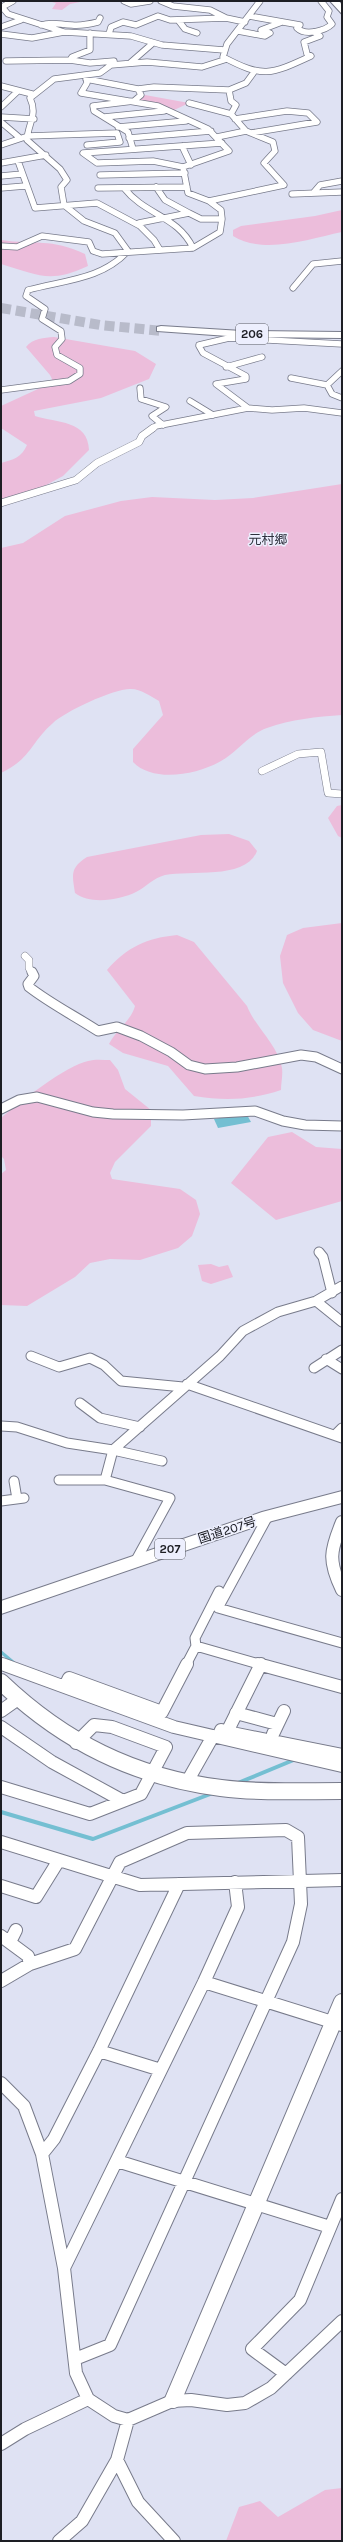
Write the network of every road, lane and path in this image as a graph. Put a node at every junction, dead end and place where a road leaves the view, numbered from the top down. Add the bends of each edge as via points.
1 (13, 1) edge
2 (124, 1) edge
3 (150, 1) edge
4 (161, 1) edge
5 (260, 1) edge
6 (321, 1) edge
7 (334, 1) edge
8 (342, 11) edge
9 (249, 16) junction
10 (100, 18) dead end
11 (226, 18) junction
12 (21, 20) junction
13 (178, 20) junction
14 (245, 22) junction
15 (282, 22) junction
16 (41, 25) junction
17 (1, 27) edge
18 (238, 31) junction
19 (64, 32) junction
20 (314, 32) junction
21 (90, 33) junction
22 (197, 33) dead end
23 (1, 34) edge
24 (108, 34) junction
25 (153, 43) junction
26 (224, 50) junction
27 (227, 59) junction
28 (70, 60) junction
29 (6, 61) dead end
30 (123, 63) junction
31 (130, 63) junction
32 (254, 72) junction
33 (86, 78) junction
34 (178, 83) dead end
35 (1, 86) edge
36 (138, 89) junction
37 (206, 89) junction
38 (18, 90) junction
39 (229, 90) junction
40 (32, 94) junction
41 (134, 101) junction
42 (189, 103) dead end
43 (1, 107) edge
44 (164, 111) junction
45 (231, 114) junction
46 (1, 117) edge
47 (104, 117) junction
48 (34, 119) junction
49 (235, 119) junction
50 (188, 120) junction
51 (1, 122) edge
52 (118, 127) junction
53 (210, 131) junction
54 (248, 132) junction
55 (28, 136) junction
56 (217, 137) junction
57 (20, 138) junction
58 (129, 138) junction
59 (222, 143) junction
60 (1, 145) edge
61 (87, 146) dead end
62 (182, 146) junction
63 (133, 149) junction
64 (46, 155) junction
65 (18, 162) junction
66 (1, 163) edge
67 (97, 163) junction
68 (191, 164) junction
69 (184, 170) junction
70 (22, 174) junction
71 (100, 175) junction
72 (1, 176) edge
73 (342, 181) edge
74 (284, 185) junction
75 (25, 186) junction
76 (156, 187) junction
77 (187, 187) junction
78 (1, 188) edge
79 (98, 188) junction
80 (124, 188) junction
81 (314, 192) junction
82 (342, 192) edge
83 (209, 201) junction
84 (97, 203) junction
85 (64, 205) junction
86 (189, 213) junction
87 (166, 218) junction
88 (222, 219) junction
89 (139, 223) junction
90 (1, 246) edge
91 (193, 248) junction
92 (160, 250) junction
93 (128, 251) junction
94 (342, 261) edge
95 (293, 288) dead end
96 (162, 330) tunnel mouth
97 (342, 337) edge
98 (342, 344) edge
99 (262, 357) dead end
100 (226, 367) junction
101 (342, 371) edge
102 (291, 378) dead end
103 (327, 385) junction
104 (140, 388) dead end
105 (1, 390) edge
106 (339, 398) edge
107 (190, 401) dead end
108 (248, 408) junction
109 (339, 413) edge
110 (214, 416) junction
111 (163, 425) junction
112 (1, 503) edge
113 (262, 771) dead end
114 (342, 794) edge
115 (25, 956) dead end
116 (342, 1070) edge
117 (1, 1109) edge
118 (342, 1126) edge
119 (319, 1252) dead end
120 (342, 1286) edge
121 (332, 1293) junction
122 (316, 1301) junction
123 (342, 1322) edge
124 (342, 1350) edge
125 (31, 1356) dead end
126 (326, 1360) junction
127 (314, 1368) dead end
128 (342, 1369) edge
129 (185, 1385) junction
130 (80, 1403) dead end
131 (1, 1426) edge
132 (140, 1427) junction
133 (340, 1434) edge
134 (113, 1450) junction
135 (162, 1461) dead end
136 (59, 1480) dead end
137 (105, 1480) junction
138 (14, 1481) dead end
139 (342, 1497) edge
140 (1, 1500) edge
141 (268, 1516) junction
142 (342, 1522) edge
143 (135, 1562) junction
144 (342, 1590) edge
145 (219, 1591) dead end
146 (1, 1608) edge
147 (342, 1644) edge
148 (196, 1646) junction
149 (1, 1663) edge
150 (261, 1664) junction
151 (1, 1682) edge
152 (65, 1686) junction
153 (342, 1687) edge
154 (18, 1699) junction
155 (1, 1711) edge
156 (284, 1711) dead end
157 (236, 1713) junction
158 (1, 1727) edge
159 (220, 1734) junction
160 (76, 1743) junction
161 (342, 1755) edge
162 (342, 1766) edge
163 (153, 1775) junction
164 (187, 1782) junction
165 (1, 1786) edge
166 (342, 1791) edge
167 (123, 1801) junction
168 (1, 1842) edge
169 (59, 1860) junction
170 (112, 1876) junction
171 (302, 1880) junction
172 (342, 1880) edge
173 (235, 1882) junction
174 (179, 1884) junction
175 (1, 1886) edge
176 (16, 1930) dead end
177 (5, 1939) edge
178 (30, 1964) junction
179 (1, 1981) edge
180 (204, 1982) junction
181 (265, 2001) junction
182 (342, 2002) edge
183 (338, 2024) edge
184 (99, 2051) junction
185 (161, 2070) junction
186 (1, 2083) edge
187 (42, 2154) junction
188 (117, 2162) junction
189 (184, 2182) junction
190 (342, 2199) edge
191 (255, 2204) junction
192 (330, 2227) junction
193 (64, 2268) junction
194 (342, 2321) edge
195 (75, 2358) junction
196 (286, 2374) junction
197 (88, 2399) junction
198 (173, 2400) junction
199 (128, 2420) junction
200 (1, 2444) edge
201 (117, 2460) junction
202 (59, 2541) edge
203 (174, 2541) edge

1 - 12 street via 2,7 3,10
2 - 3 street via 131,4
4 - 11 street via 182,7 210,10
5 - 9 street
6 - 20 street via 328,11 327,17 332,24
7 - 8 highway
9 - 14 street
9 - 15 street
10 - 16 street via 98,22 84,25 67,26 52,21
11 - 13 street
11 - 14 street
12 - 16 street
12 - 17 street
13 - 22 street via 185,29
13 - 24 street via 158,16 136,25 123,22 111,27
14 - 18 street
15 - 18 street via 261,30 270,33 265,36
15 - 20 street via 300,25 298,30 304,32
16 - 19 street
18 - 26 street
19 - 21 street
19 - 23 street via 38,39 19,39
20 - 32 street via 320,36 304,42 307,54 312,56 268,72
21 - 24 street
21 - 28 street via 90,50
24 - 25 street via 131,36
25 - 26 street
25 - 31 street
26 - 27 street via 223,57
27 - 31 street via 196,68 168,63
27 - 32 street
28 - 29 street
28 - 30 street
30 - 31 street
30 - 33 street via 111,65 100,73
32 - 39 street via 246,83
33 - 36 street
33 - 40 street via 54,79
33 - 41 street via 81,93
34 - 37 street via 206,83
35 - 38 street
36 - 37 street
36 - 41 street via 141,95
37 - 39 street
38 - 40 street
38 - 43 street
39 - 45 street via 231,101 236,105
40 - 48 street via 30,98 35,108
41 - 44 street via 158,106
41 - 47 street via 93,106 94,111
42 - 45 street
44 - 47 street
44 - 50 street
45 - 49 street
46 - 48 street
47 - 52 street
48 - 55 street via 28,126
49 - 54 street
49 - 54 street via 287,111 308,113 317,122 297,129 270,127
50 - 52 street
50 - 53 street
51 - 57 street
52 - 58 street via 128,132
53 - 56 street
53 - 58 street
54 - 56 street
54 - 74 street via 273,142 275,151 264,163
55 - 57 street
55 - 61 street via 117,133 120,142
55 - 64 street via 27,140
56 - 59 street
57 - 60 street
58 - 63 street
59 - 62 street
59 - 68 street via 229,151
62 - 63 street
62 - 68 street
63 - 67 street via 83,153
64 - 65 street
64 - 85 street via 67,180 61,187
65 - 66 street
65 - 70 street
67 - 69 street via 153,161
67 - 71 street
68 - 69 street
69 - 71 street
69 - 77 street
70 - 72 street
70 - 75 street
71 - 79 street
73 - 81 street via 320,185
74 - 81 street via 295,193
74 - 83 street
75 - 78 street
75 - 85 street via 35,208
76 - 77 street
76 - 80 street
76 - 86 street via 158,194 175,207
77 - 83 street via 188,193
79 - 80 street
79 - 84 street
80 - 87 street via 140,207
81 - 82 street
83 - 88 street via 221,210
84 - 85 street
84 - 89 street via 112,213
85 - 93 street via 84,221 115,231 124,240
86 - 87 street
86 - 88 street via 201,219
87 - 89 street
87 - 91 street via 183,229 190,237
88 - 91 street via 220,232
89 - 92 street via 154,237
90 - 93 street via 17,247 42,236 54,236 89,242 93,251 102,254
91 - 92 street
92 - 93 street
93 - 105 street via 120,262 106,270 68,283 28,290 26,296 45,309 42,319 61,331 62,339 55,347 57,355 80,368 80,374 69,381
94 - 95 street via 313,264
96 - 97 highway, 206 via 245,336
98 - 100 street via 229,338 199,345 203,353
99 - 100 street
100 - 108 street via 246,376 246,379 216,384
101 - 103 street
102 - 103 street
103 - 106 street
104 - 111 street via 141,399 145,402 166,406 152,416
106 - 109 street
107 - 110 street
108 - 109 street via 304,408
108 - 110 street
110 - 111 street
111 - 112 street via 156,426 142,436 139,442 98,463 76,480
113 - 114 street via 298,754 312,750 321,752 328,793 334,796
115 - 116 street via 28,968 34,976 28,984 29,987 52,1005 64,1009 98,1031 117,1028 141,1036 189,1065 205,1069 237,1067 301,1055 316,1057
117 - 118 street via 19,1100 37,1097 93,1112 113,1114 183,1115 255,1111 283,1121 305,1125
119 - 121 street
120 - 121 street
121 - 122 street
122 - 123 street
122 - 129 street via 278,1312 255,1323 236,1337 220,1356
124 - 126 street
125 - 129 street via 59,1368 90,1358 104,1365 121,1381
126 - 127 street
126 - 128 street
129 - 132 street
129 - 133 street
130 - 132 street via 100,1418
131 - 134 street via 17,1428 66,1443
132 - 134 street
134 - 135 street
134 - 137 street
136 - 137 street
137 - 143 street via 170,1498
138 - 140 street via 20,1499
139 - 141 highway, 国道207号 / 207
141 - 143 highway, 国道207号 / 207
141 - 147 street via 218,1608
142 - 144 street via 328,1557 330,1568
143 - 146 highway, 国道207号 / 207
145 - 148 street via 195,1638
148 - 150 street
148 - 152 street via 162,1712 69,1678
149 - 152 street
150 - 153 street
150 - 157 street
151 - 154 street
152 - 159 street via 174,1727
154 - 155 street
154 - 160 street via 48,1725
156 - 157 street via 275,1729
157 - 159 street
158 - 167 street via 26,1746 86,1781 114,1793
159 - 161 street
159 - 162 street
159 - 164 street
160 - 163 street via 114,1761
160 - 163 street via 94,1725 112,1727 166,1747
163 - 164 street
163 - 167 street via 141,1794
164 - 166 street via 256,1791
165 - 167 street via 90,1814
168 - 169 street
169 - 170 street
169 - 175 street via 36,1897
170 - 171 street via 120,1862 187,1833 286,1830 298,1837
170 - 174 street via 140,1885
170 - 178 street via 75,1949
171 - 172 street
171 - 173 street
171 - 181 street via 300,1925
173 - 174 street
173 - 180 street via 238,1907
174 - 184 street
176 - 177 street
177 - 178 street via 28,1956
178 - 179 street
180 - 181 street
180 - 185 street
181 - 183 street
181 - 189 street
182 - 183 street
183 - 191 street
184 - 185 street
184 - 187 street via 54,2139
185 - 188 street
186 - 187 street via 24,2106
187 - 193 street
188 - 189 street
188 - 193 street
189 - 191 street
189 - 195 street via 110,2345
190 - 192 street
191 - 192 street
191 - 198 street
192 - 196 street via 300,2300 252,2349
193 - 195 street
194 - 196 street via 326,2332
195 - 197 street via 76,2374
196 - 198 street via 266,2392 230,2407 203,2401
197 - 199 street via 114,2416
197 - 200 street via 25,2429
198 - 199 street
199 - 201 street
201 - 202 street via 82,2520
201 - 203 street via 138,2502

